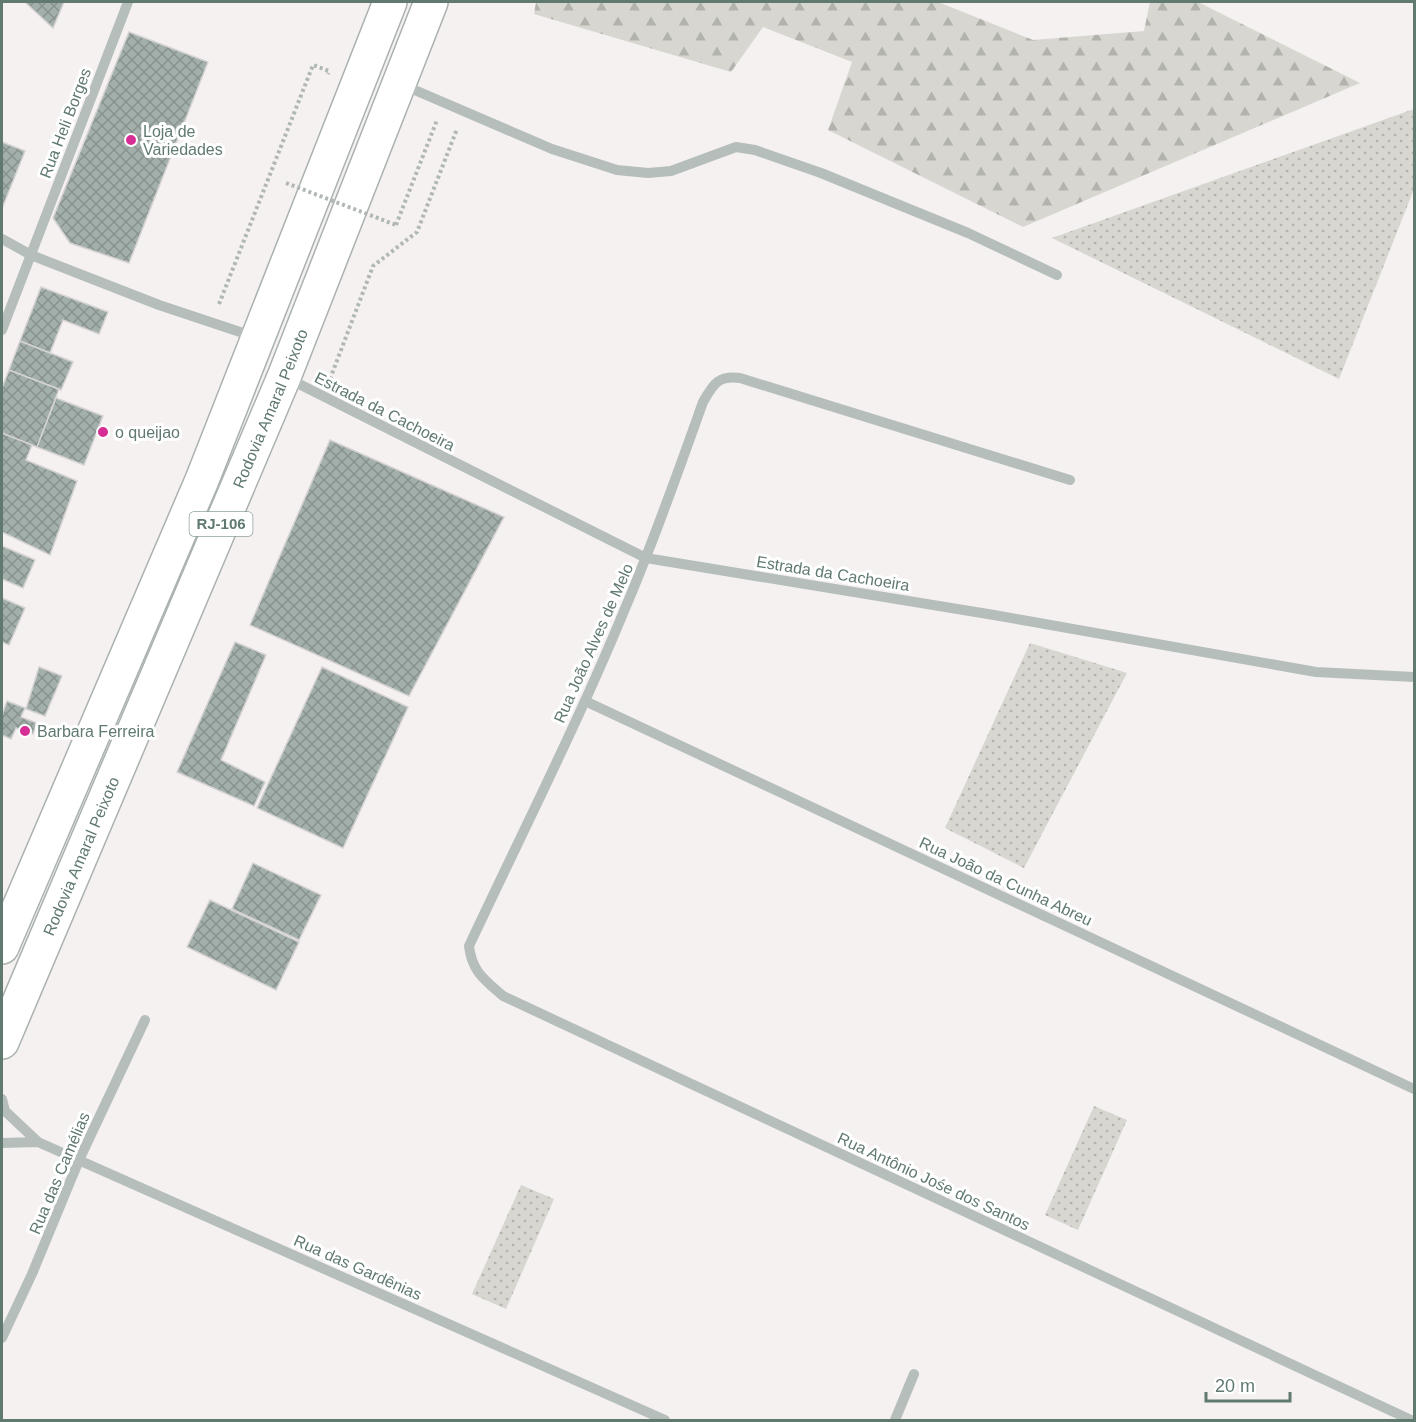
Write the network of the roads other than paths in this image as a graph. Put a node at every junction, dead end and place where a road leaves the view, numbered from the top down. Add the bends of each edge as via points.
1 (128, 2) edge
2 (390, 2) edge
3 (431, 2) edge
4 (400, 84) junction
5 (2, 239) edge
6 (31, 255) junction
7 (1057, 275) dead end
8 (2, 330) edge
9 (258, 338) junction
10 (284, 377) junction
11 (1070, 480) dead end
12 (646, 558) junction
13 (1414, 677) edge
14 (585, 701) junction
15 (469, 946) joint
16 (2, 947) edge
17 (145, 1020) dead end
18 (2, 1042) edge
19 (1414, 1089) edge
20 (2, 1099) edge
21 (38, 1142) junction
22 (2, 1143) edge
23 (78, 1160) junction
24 (2, 1338) edge
25 (914, 1374) dead end
26 (665, 1420) edge
27 (895, 1420) edge
28 (1411, 1420) edge

1 - 6 street, Rua Heli Borges
2 - 9 highway, RJ-106
3 - 4 highway, Rodovia Amaral Peixoto / RJ-106
4 - 7 street via 552,149 617,170 671,171 736,147 755,150 821,172 968,232
4 - 10 highway, Rodovia Amaral Peixoto / RJ-106
5 - 6 street
6 - 8 street, Rua Heli Borges
6 - 9 street
9 - 16 highway, RJ-106 via 202,480
10 - 12 street, Estrada da Cachoeira
10 - 18 highway, Rodovia Amaral Peixoto / RJ-106
11 - 12 street, Rua João Alves de Melo via 726,376 714,384 703,402
12 - 13 street, Estrada da Cachoeira via 1316,672
12 - 14 street, Rua João Alves de Melo
14 - 15 street, Rua João Alves de Melo
14 - 19 street, Rua João da Cunha Abreu
15 - 28 street, Rua Antônio Jośe dos Santos via 479,975 503,996
17 - 23 street, Rua das Camélias
20 - 21 street, Rua das Gardênias via 4,1111
21 - 22 street, Rua das Gardênias
21 - 23 street, Rua das Gardênias
23 - 24 street, Rua das Camélias
23 - 26 street, Rua das Gardênias
25 - 27 street

